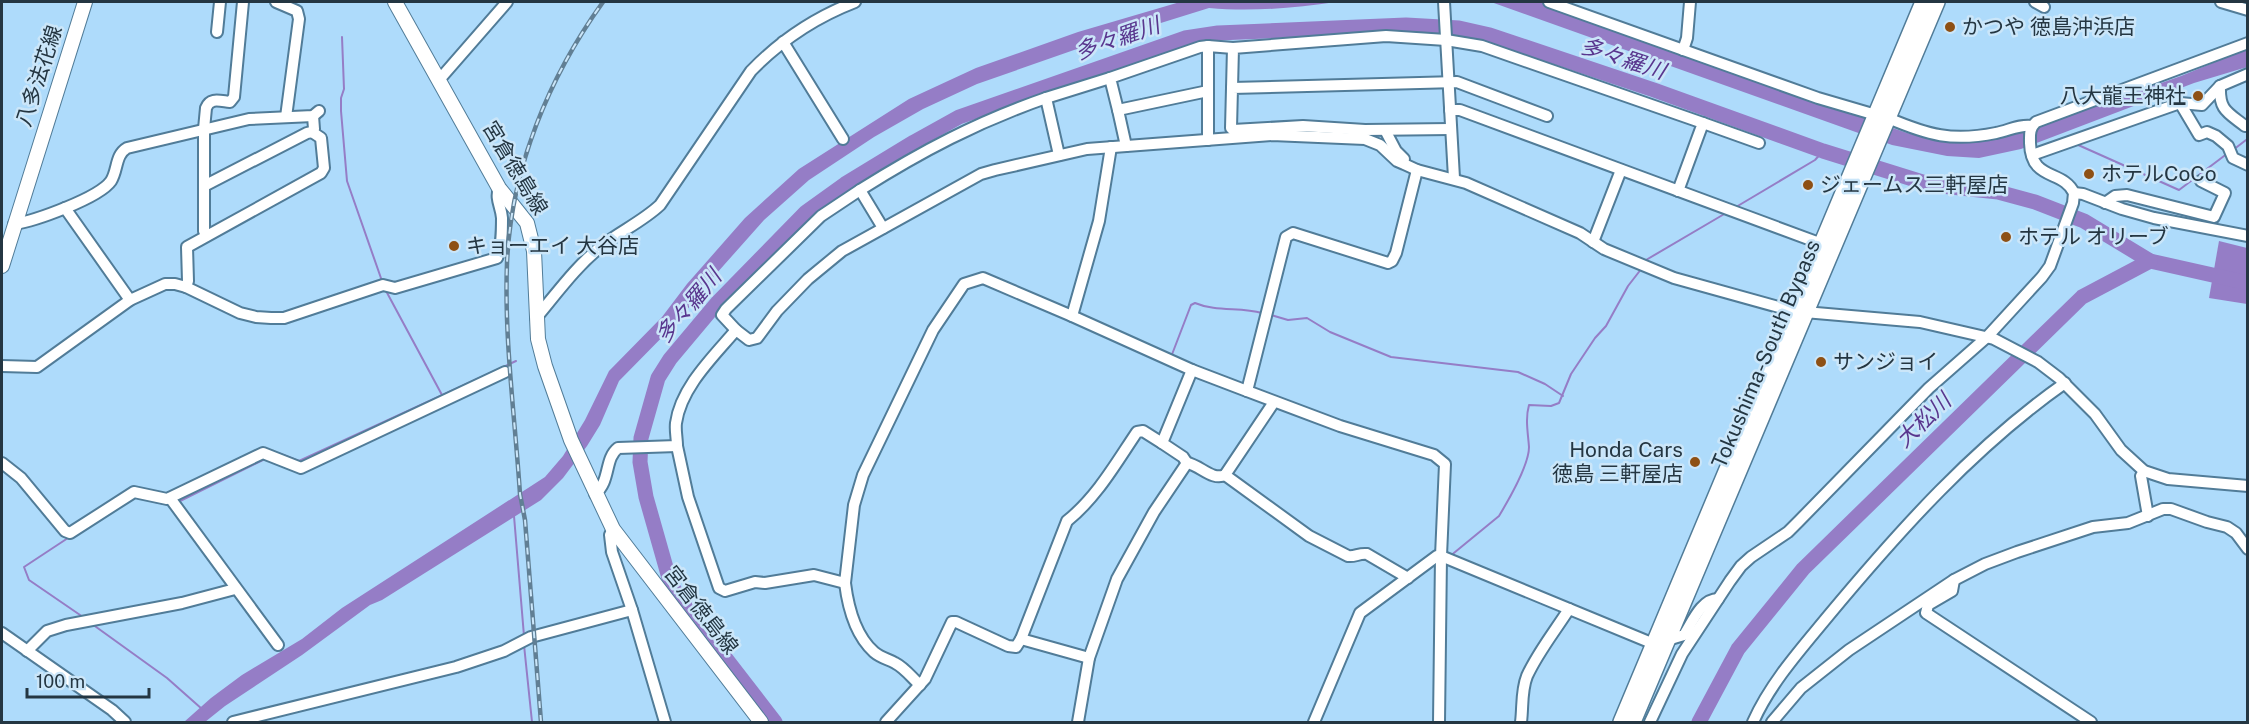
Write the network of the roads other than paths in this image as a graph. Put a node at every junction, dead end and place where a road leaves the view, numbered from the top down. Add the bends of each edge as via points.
1 (85, 2) edge
2 (220, 2) edge
3 (243, 2) edge
4 (276, 2) edge
5 (395, 2) edge
6 (507, 2) edge
7 (855, 2) edge
8 (1444, 2) edge
9 (1549, 2) edge
10 (1690, 2) edge
11 (1923, 2) edge
12 (1937, 2) edge
13 (2222, 2) edge
14 (2247, 10) edge
15 (217, 32) dead end
16 (1446, 38) junction
17 (783, 42) junction
18 (2247, 43) edge
19 (1208, 46) junction
20 (1233, 48) junction
21 (1683, 50) junction
22 (2247, 74) edge
23 (1110, 78) junction
24 (440, 80) junction
25 (1448, 83) junction
26 (2220, 86) junction
27 (1232, 88) junction
28 (1208, 91) junction
29 (1046, 98) junction
30 (2180, 103) junction
31 (1118, 110) junction
32 (1450, 110) junction
33 (1547, 116) dead end
34 (286, 117) junction
35 (1881, 118) junction
36 (1703, 123) junction
37 (2245, 126) dead end
38 (204, 129) junction
39 (1451, 129) junction
40 (2031, 129) junction
41 (1385, 130) junction
42 (312, 132) junction
43 (843, 139) dead end
44 (1208, 140) junction
45 (1759, 143) dead end
46 (1126, 146) junction
47 (1111, 147) junction
48 (2031, 153) junction
49 (1059, 155) junction
50 (2247, 165) edge
51 (1417, 170) junction
52 (1621, 170) junction
53 (1453, 176) junction
54 (1857, 178) junction
55 (2201, 181) dead end
56 (204, 186) junction
57 (499, 188) junction
58 (860, 190) junction
59 (1678, 191) junction
60 (2073, 198) junction
61 (2105, 203) junction
62 (65, 208) junction
63 (14, 224) junction
64 (884, 228) junction
65 (206, 236) junction
66 (2247, 237) edge
67 (5, 239) edge
68 (1593, 242) junction
69 (1821, 244) junction
70 (2, 266) edge
71 (186, 287) junction
72 (130, 300) junction
73 (1799, 312) junction
74 (1072, 316) junction
75 (536, 318) junction
76 (736, 330) junction
77 (1990, 338) junction
78 (2, 366) edge
79 (1192, 370) junction
80 (504, 372) dead end
81 (2062, 381) junction
82 (1247, 391) junction
83 (1274, 402) junction
84 (1162, 443) junction
85 (677, 446) junction
86 (2, 463) edge
87 (1186, 463) junction
88 (2144, 471) junction
89 (1225, 476) junction
90 (2247, 486) edge
91 (595, 494) junction
92 (172, 502) junction
93 (2148, 516) junction
94 (613, 529) junction
95 (2247, 549) edge
96 (1441, 555) junction
97 (1408, 578) junction
98 (1954, 580) junction
99 (845, 583) junction
100 (235, 589) junction
101 (1718, 599) junction
102 (1569, 609) junction
103 (632, 610) junction
104 (2, 633) edge
105 (1022, 639) junction
106 (1661, 641) junction
107 (278, 645) dead end
108 (27, 651) junction
109 (1089, 658) junction
110 (920, 685) junction
111 (1781, 717) edge
112 (125, 723) edge
113 (232, 723) edge
114 (665, 723) edge
115 (761, 723) edge
116 (886, 723) edge
117 (1078, 723) edge
118 (1314, 723) edge
119 (1439, 723) edge
120 (1521, 723) edge
121 (1621, 723) edge
122 (1633, 723) edge
123 (1650, 723) edge
124 (1753, 723) edge
125 (1772, 723) edge
126 (2091, 723) edge

1 - 63 main road, 八多法花線
2 - 15 street
3 - 38 street via 234,97 230,102 208,102
4 - 34 street via 297,11 299,19
5 - 24 main road, 宮倉徳島線
6 - 24 street
7 - 17 street via 830,11
8 - 16 street
9 - 21 street
10 - 21 street
11 - 35 highway, Tokushima-South Bypass
12 - 35 highway, Tokushima-South Bypass
13 - 14 street
16 - 20 street via 1386,36
16 - 25 street
16 - 36 street via 1498,50
17 - 43 street
17 - 75 street via 751,71 660,205 590,255
18 - 40 street via 2036,122
19 - 20 street
19 - 23 street
19 - 28 street
20 - 27 street
21 - 35 street
22 - 26 street
23 - 29 street
23 - 31 street
24 - 57 main road, 宮倉徳島線
25 - 27 street
25 - 32 street
25 - 33 street via 1457,82
26 - 30 street via 2202,105
26 - 37 street via 2222,109
27 - 41 street via 1233,130 1303,126
28 - 31 street
28 - 44 street
29 - 49 street
29 - 58 street via 967,129
30 - 48 street
30 - 50 street via 2199,135 2207,132 2216,136 2234,158
31 - 46 street
32 - 39 street
32 - 52 street via 1460,110
34 - 38 street via 249,119
34 - 42 street via 316,113
35 - 40 street via 1941,137 1996,133 2021,126
35 - 54 highway, Tokushima-South Bypass
36 - 45 street
36 - 59 street
38 - 56 street
38 - 62 street via 127,148 120,154 111,181 103,189
39 - 41 street
39 - 53 street
40 - 48 street
41 - 53 street via 1403,158
42 - 56 street
42 - 65 street via 321,138 321,173
44 - 46 street
44 - 51 street via 1272,135 1365,139
46 - 47 street
47 - 49 street
47 - 74 street via 1099,221
48 - 60 street via 2047,175 2066,182
49 - 64 street via 981,174
51 - 53 street
51 - 82 street via 1392,261 1381,262 1293,233 1287,237
52 - 59 street
52 - 68 street
53 - 68 street
54 - 69 highway, Tokushima-South Bypass
54 - 73 highway, Tokushima-South Bypass
55 - 61 street via 2225,193 2214,217 2127,195 2115,196
56 - 65 street
57 - 71 street via 496,196 502,216 502,248 498,258 395,288 383,285 284,318 240,313
57 - 75 main road, 宮倉徳島線 via 521,213 532,237
58 - 64 street
58 - 76 street via 820,216 726,309 722,315
59 - 69 street
60 - 61 street via 2083,194
60 - 77 street via 2050,266
61 - 66 street via 2154,218
62 - 63 street
62 - 72 street
63 - 67 main road, 八多法花線
64 - 76 street via 849,246 808,279 757,338 749,340
65 - 71 street via 187,247
67 - 70 main road, 八多法花線
68 - 73 street via 1674,278
69 - 73 highway, Tokushima-South Bypass
71 - 72 street via 165,284
72 - 78 street via 37,367
73 - 77 street via 1920,322
73 - 106 highway, Tokushima-South Bypass
74 - 79 street
74 - 99 street via 983,278 964,284 933,330 863,475 854,506
75 - 91 main road, 宮倉徳島線 via 545,366
76 - 85 street via 687,392 675,425
77 - 81 street via 2038,362
77 - 101 street via 1920,396 1788,532 1741,566
79 - 82 street
79 - 84 street
80 - 92 street via 301,468 263,453
81 - 88 street
81 - 124 street via 2016,419 1882,554 1791,661
82 - 83 street
83 - 89 street
83 - 96 street via 1441,459 1446,471
84 - 87 street
84 - 105 street via 1143,431 1137,432 1094,495 1067,520
85 - 91 street via 618,448 604,485
85 - 99 street via 688,497 719,588 724,591 755,582 765,584 814,575
86 - 92 street via 21,478 70,533 134,492
87 - 89 street via 1215,477
87 - 109 street via 1117,579
88 - 90 street via 2168,479
88 - 93 street via 2141,476
89 - 97 street via 1309,536 1347,556 1367,554
91 - 94 main road, 宮倉徳島線
92 - 100 street
93 - 95 street via 2171,509 2227,527
93 - 98 street via 2061,536 1985,564
94 - 103 street via 609,535 612,552
94 - 115 main road, 宮倉徳島線
96 - 97 street
96 - 102 street
96 - 119 street
97 - 118 street via 1360,613
98 - 111 street via 1820,671 1801,688
98 - 126 street via 1952,591 1928,605 1926,613
99 - 110 street via 853,619 863,638 873,651 896,663
100 - 107 street
100 - 108 street via 66,625 47,631
101 - 106 street via 1705,603 1684,635
101 - 123 street via 1683,654
102 - 106 street
102 - 120 street via 1527,676
103 - 113 street via 543,634 456,667
103 - 114 street
104 - 108 street
105 - 109 street
105 - 110 street via 1016,648 952,622
106 - 121 highway, Tokushima-South Bypass
106 - 122 highway, Tokushima-South Bypass
108 - 112 street
109 - 117 street
110 - 116 street
111 - 125 street

